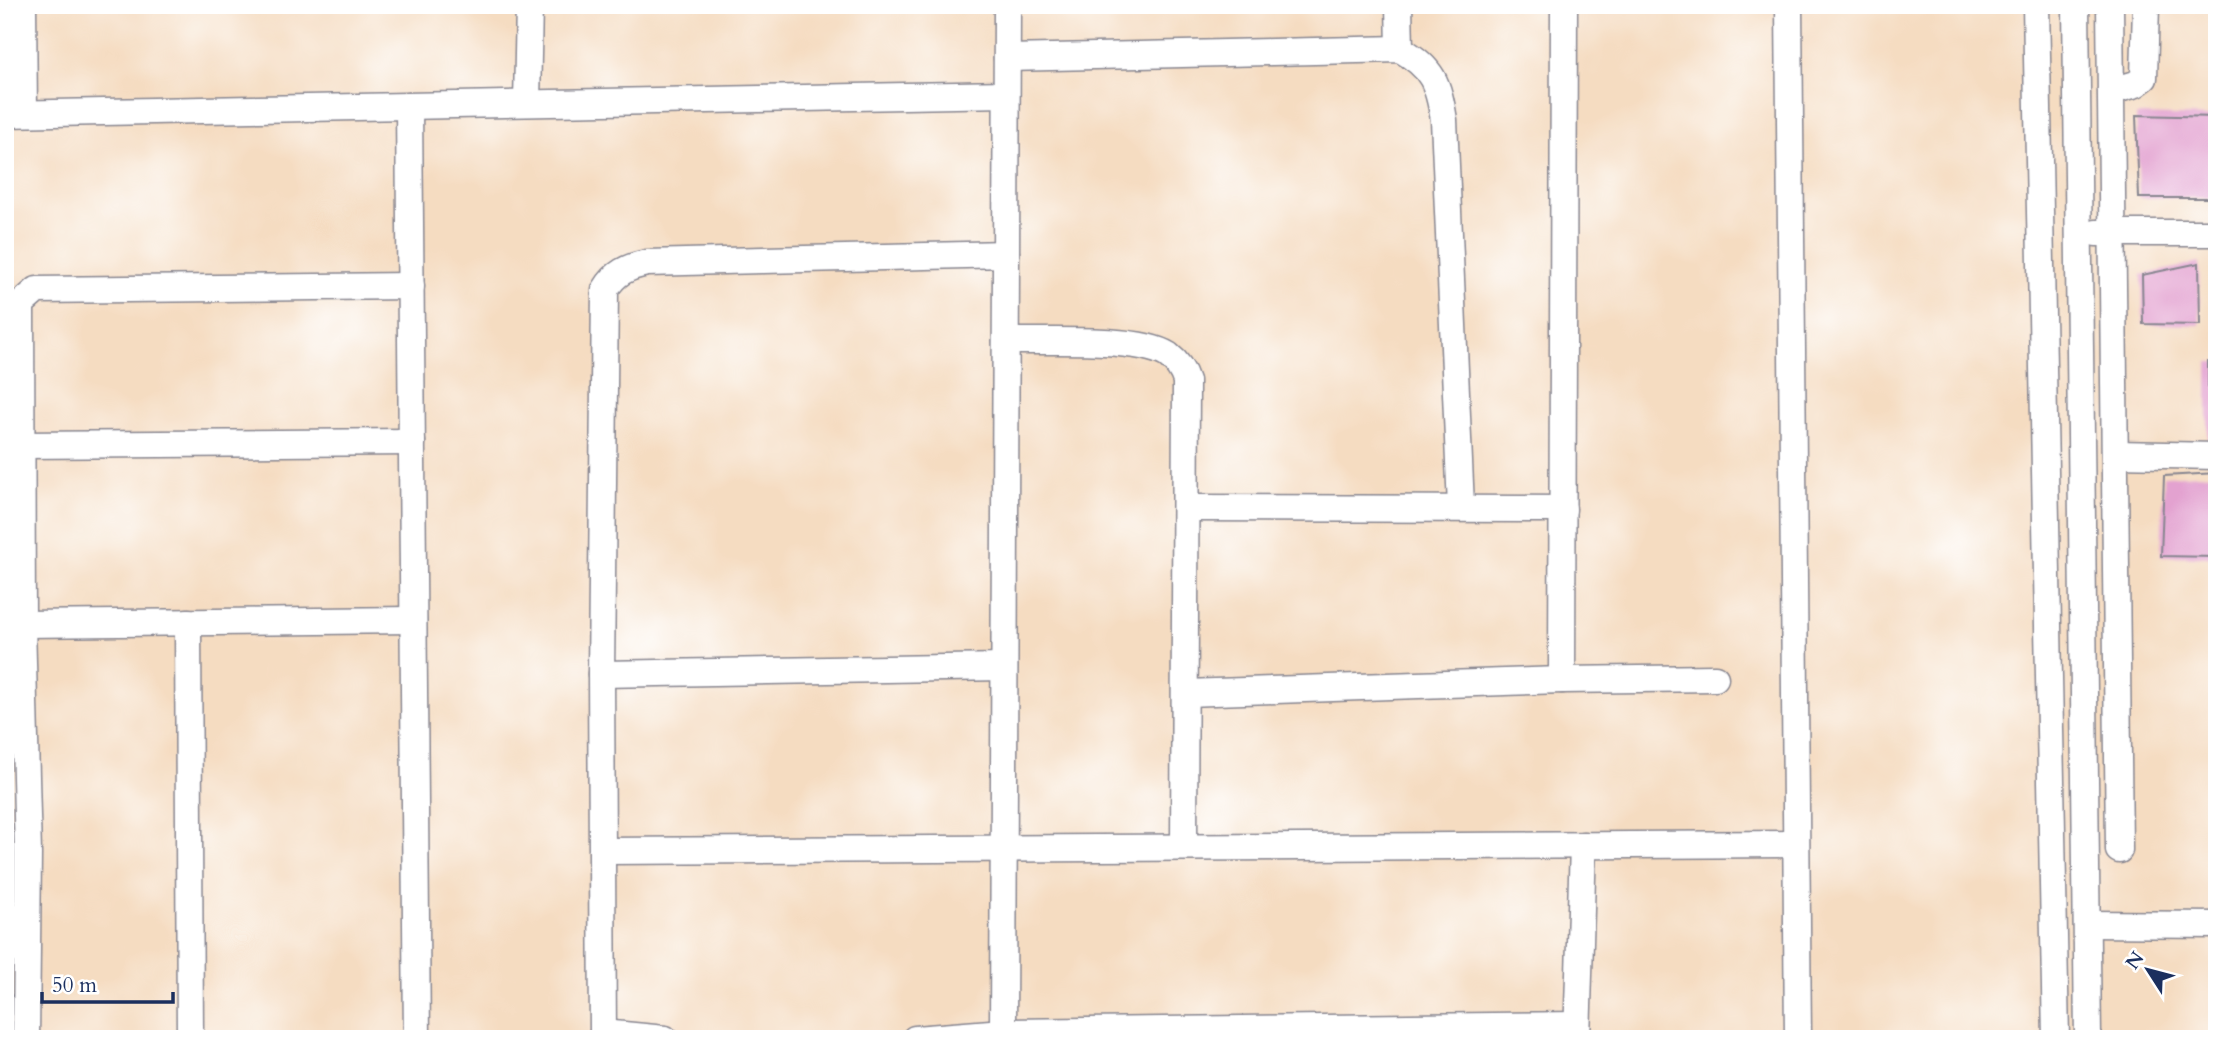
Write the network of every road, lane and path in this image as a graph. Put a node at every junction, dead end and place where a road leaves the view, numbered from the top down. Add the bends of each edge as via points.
1 (23, 5) edge
2 (529, 5) edge
3 (1007, 5) edge
4 (1399, 5) edge
5 (1564, 5) edge
6 (1789, 5) edge
7 (2036, 5) edge
8 (2076, 5) edge
9 (2110, 5) edge
10 (2146, 5) edge
11 (1400, 49) junction
12 (1007, 58) junction
13 (2112, 91) junction
14 (1006, 94) junction
15 (527, 103) junction
16 (409, 106) junction
17 (15, 114) edge
18 (2217, 233) edge
19 (2079, 242) junction
20 (2114, 243) junction
21 (2217, 249) edge
22 (1006, 254) junction
23 (411, 286) junction
24 (1006, 341) junction
25 (412, 442) junction
26 (21, 445) junction
27 (2116, 454) junction
28 (2217, 456) edge
29 (1461, 507) junction
30 (1187, 508) junction
31 (1563, 509) junction
32 (414, 620) junction
33 (188, 622) junction
34 (22, 624) junction
35 (1004, 667) junction
36 (601, 674) junction
37 (1715, 678) dead end
38 (1562, 680) junction
39 (1186, 693) junction
40 (1794, 844) junction
41 (1583, 845) junction
42 (1184, 847) junction
43 (1004, 848) junction
44 (2119, 850) dead end
45 (603, 851) junction
46 (2087, 924) junction
47 (2217, 925) edge
48 (1003, 1032) junction
49 (1577, 1032) edge
50 (1405, 1033) edge
51 (1051, 1035) edge
52 (603, 1036) edge
53 (26, 1039) edge
54 (190, 1039) edge
55 (417, 1039) edge
56 (665, 1039) edge
57 (915, 1039) edge
58 (1798, 1039) edge
59 (2056, 1039) edge
60 (2088, 1039) edge

1 - 17 street
2 - 15 street
3 - 12 street
4 - 11 street
5 - 31 street
6 - 40 street
7 - 59 street
8 - 19 street
9 - 13 street
10 - 13 street via 2144,78
11 - 12 street
11 - 29 street via 1424,63 1439,89 1444,120
12 - 14 street
13 - 20 street
14 - 15 street
14 - 22 street
15 - 16 street
16 - 17 street
16 - 23 street
18 - 20 street
19 - 20 street
19 - 46 street
20 - 21 street
20 - 27 street
22 - 24 street
22 - 36 street via 647,263 613,277 603,304
23 - 25 street
23 - 26 street via 37,290 25,298 20,311
24 - 30 street via 1135,345 1174,360 1188,389
24 - 35 street
25 - 26 street
25 - 32 street
26 - 34 street
27 - 28 street
27 - 44 street via 2123,619
29 - 30 street
29 - 31 street
30 - 39 street
31 - 38 street
32 - 33 street
32 - 55 street
33 - 34 street
33 - 54 street
34 - 53 street via 28,853
35 - 36 street
35 - 43 street
36 - 45 street
37 - 38 street
38 - 39 street
39 - 42 street
40 - 41 street
40 - 58 street
41 - 42 street
41 - 49 street
42 - 43 street
43 - 45 street
43 - 48 street
45 - 52 street
46 - 47 street
46 - 60 street
48 - 51 street
48 - 57 street
49 - 50 street
50 - 51 street
52 - 56 street

